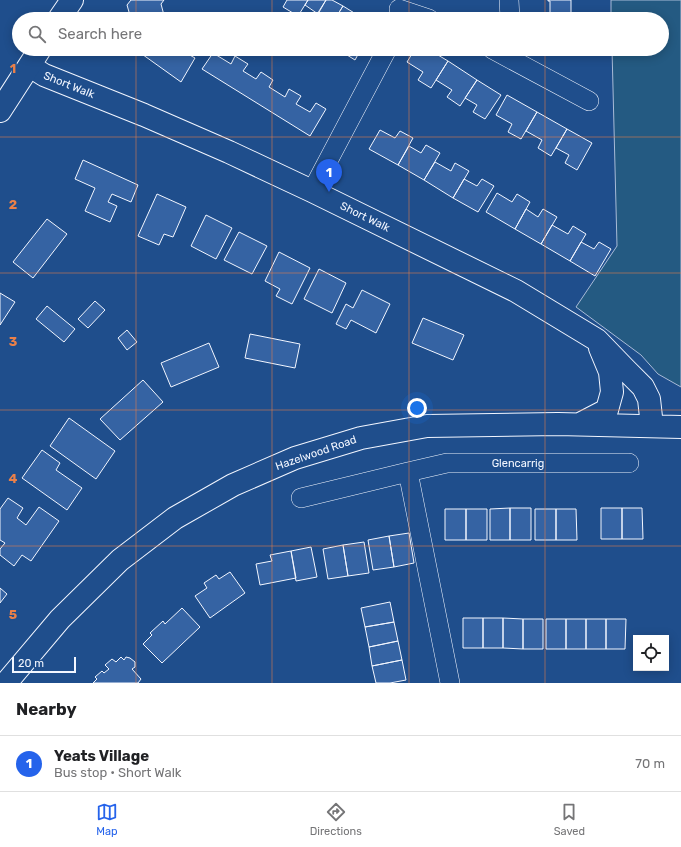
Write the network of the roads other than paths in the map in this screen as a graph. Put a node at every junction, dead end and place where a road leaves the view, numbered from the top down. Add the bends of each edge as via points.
1 (72, 0) edge
2 (510, 0) edge
3 (64, 12) edge
4 (510, 12) edge
5 (382, 56) edge
6 (513, 56) edge
7 (35, 58) edge
8 (588, 101) dead end
9 (0, 111) edge
10 (312, 191) junction
11 (597, 340) junction
12 (579, 425) junction
13 (652, 426) junction
14 (681, 427) edge
15 (629, 463) dead end
16 (408, 472) junction
17 (301, 498) dead end
18 (6, 683) edge
19 (450, 683) edge

1 - 3 main road
2 - 4 street
5 - 10 street
6 - 8 street
7 - 9 main road
7 - 10 main road, Short Walk via 38,72 144,115
10 - 11 main road, Short Walk via 516,291
11 - 12 main road via 610,372 612,392 607,410
11 - 13 main road, Short Walk via 643,387 649,399
12 - 13 main road, Hazelwood Road
12 - 18 main road, Hazelwood Road via 427,426 361,438 295,458 233,485 175,518 120,560 60,619
13 - 14 main road, Hazelwood Road
15 - 16 street, Glencarrig via 447,463
16 - 17 street, Glencarrig
16 - 19 street

